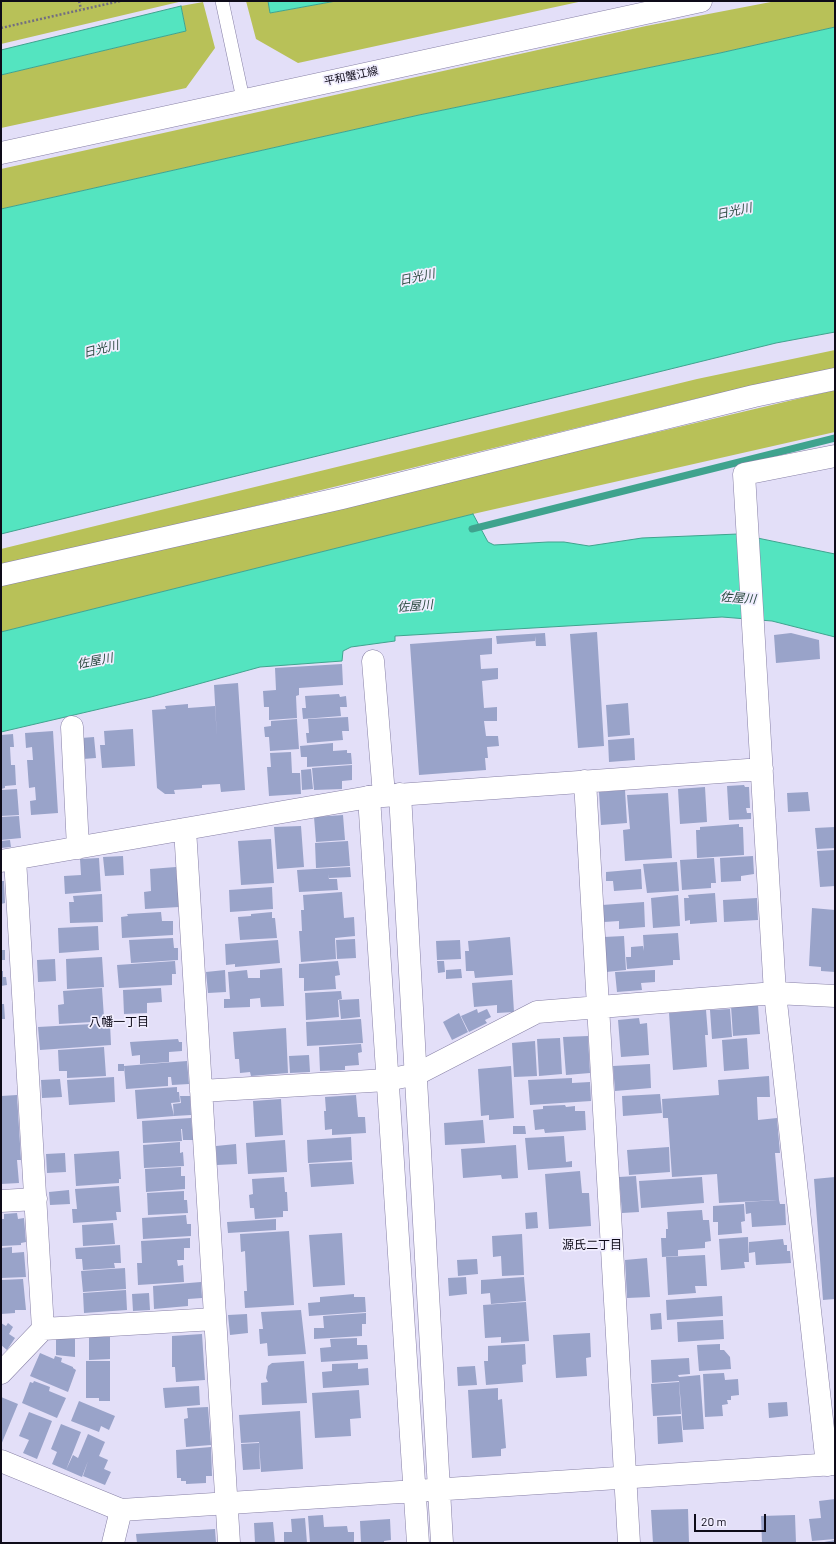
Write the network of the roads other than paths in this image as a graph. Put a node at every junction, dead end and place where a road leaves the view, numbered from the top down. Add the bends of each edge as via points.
1 (222, 1) edge
2 (701, 1) edge
3 (243, 99) junction
4 (1, 153) edge
5 (835, 379) edge
6 (835, 456) edge
7 (1, 576) edge
8 (373, 661) dead end
9 (72, 727) dead end
10 (762, 769) junction
11 (585, 781) junction
12 (384, 795) junction
13 (185, 829) junction
14 (78, 848) junction
15 (8, 860) edge
16 (775, 993) junction
17 (835, 996) edge
18 (598, 1007) junction
19 (417, 1074) junction
20 (387, 1080) junction
21 (201, 1091) junction
22 (36, 1199) junction
23 (1, 1201) edge
24 (215, 1318) junction
25 (43, 1329) junction
26 (1, 1374) edge
27 (1, 1461) edge
28 (831, 1464) edge
29 (624, 1477) junction
30 (438, 1488) junction
31 (415, 1490) junction
32 (227, 1503) junction
33 (121, 1510) junction
34 (113, 1543) edge
35 (229, 1543) edge
36 (418, 1543) edge
37 (442, 1543) edge
38 (629, 1543) edge

1 - 3 lane
2 - 3 street, 平和蟹江線
3 - 4 street, 平和蟹江線
5 - 7 street via 754,396 342,498
6 - 10 street via 744,474
8 - 12 street
9 - 14 street
10 - 11 street
10 - 16 street
11 - 12 street
11 - 18 street
12 - 13 street
12 - 19 street
12 - 20 street
13 - 14 street
13 - 21 street
14 - 15 street
15 - 22 street
16 - 17 street
16 - 18 street
16 - 28 street
18 - 19 street via 537,1012
18 - 29 street
19 - 20 street
19 - 30 street
20 - 21 street
20 - 31 street
21 - 24 street
22 - 23 street
22 - 25 street
24 - 25 street
24 - 32 street
25 - 26 street
27 - 33 street
28 - 29 street
29 - 30 street
29 - 38 street
30 - 31 street
30 - 37 street
31 - 32 street
31 - 36 street
32 - 33 street
32 - 35 street
33 - 34 street

